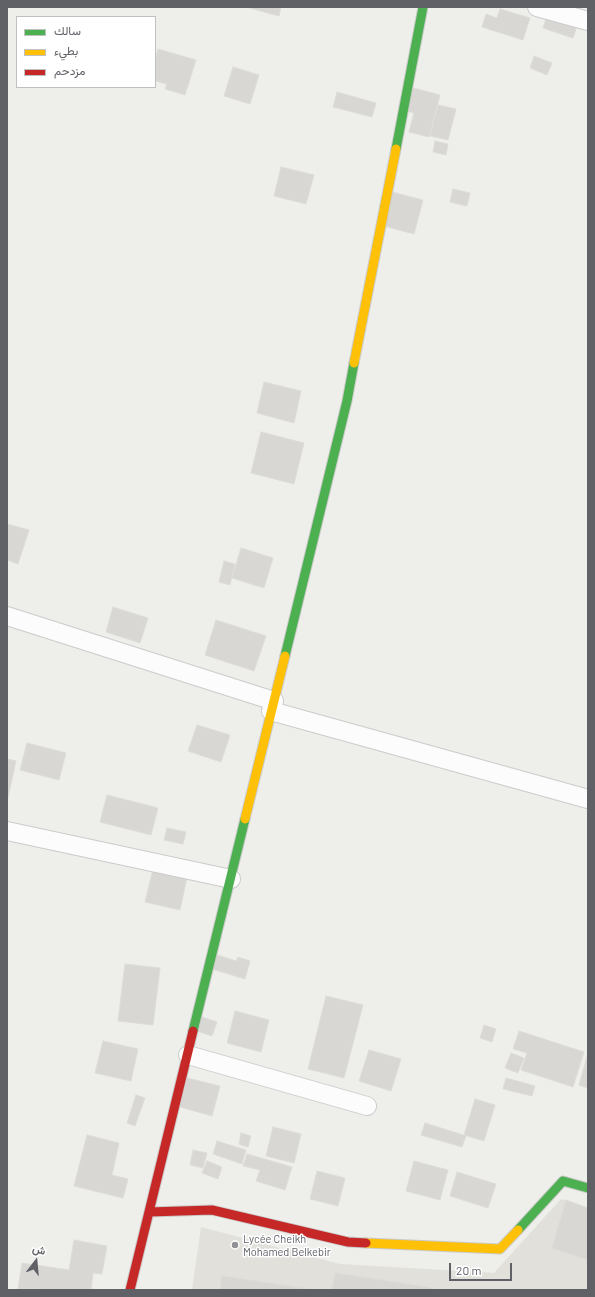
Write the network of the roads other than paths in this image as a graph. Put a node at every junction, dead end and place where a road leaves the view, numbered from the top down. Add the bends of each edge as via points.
1 (423, 7) edge
2 (536, 7) edge
3 (588, 21) edge
4 (7, 616) edge
5 (273, 706) junction
6 (588, 799) edge
7 (7, 830) edge
8 (231, 879) junction
9 (188, 1056) junction
10 (367, 1106) dead end
11 (588, 1188) edge
12 (149, 1212) junction
13 (130, 1290) edge

1 - 5 street via 347,401
2 - 3 street
4 - 5 street
5 - 6 street
5 - 8 street
7 - 8 street
8 - 9 street
9 - 10 street
9 - 12 street
11 - 12 street via 563,1181 500,1249 348,1242 212,1210
12 - 13 street

